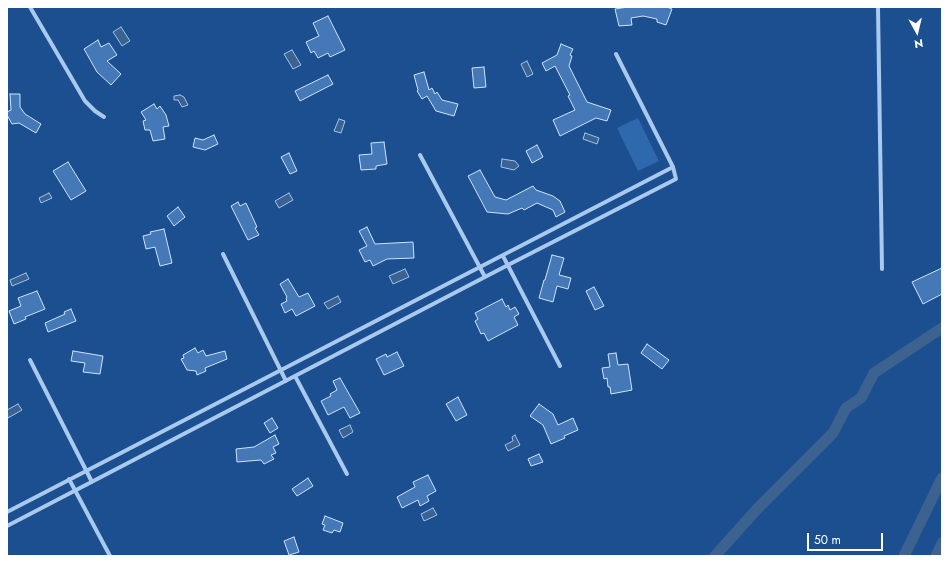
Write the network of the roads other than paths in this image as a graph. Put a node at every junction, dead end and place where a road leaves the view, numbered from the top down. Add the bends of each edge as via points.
1 (30, 7) edge
2 (878, 7) edge
3 (616, 54) dead end
4 (104, 117) dead end
5 (420, 154) dead end
6 (674, 167) junction
7 (223, 254) dead end
8 (503, 256) junction
9 (508, 265) junction
10 (480, 268) junction
11 (882, 269) dead end
12 (484, 277) junction
13 (30, 360) dead end
14 (560, 366) dead end
15 (280, 370) junction
16 (295, 376) junction
17 (286, 381) junction
18 (86, 470) junction
19 (347, 474) dead end
20 (69, 479) junction
21 (92, 482) junction
22 (75, 490) junction
23 (7, 512) edge
24 (7, 526) edge
25 (110, 556) edge

1 - 4 street via 86,101
2 - 11 street
3 - 6 street
5 - 10 street
6 - 8 street
6 - 9 street via 676,179
7 - 15 street
8 - 9 street
8 - 10 street
9 - 12 street
9 - 14 street
10 - 12 street
10 - 15 street
12 - 16 street
13 - 18 street
15 - 17 street
15 - 18 street
16 - 17 street
16 - 19 street
17 - 21 street
18 - 20 street
18 - 21 street
20 - 22 street
20 - 23 street
21 - 22 street
22 - 24 street
22 - 25 street

